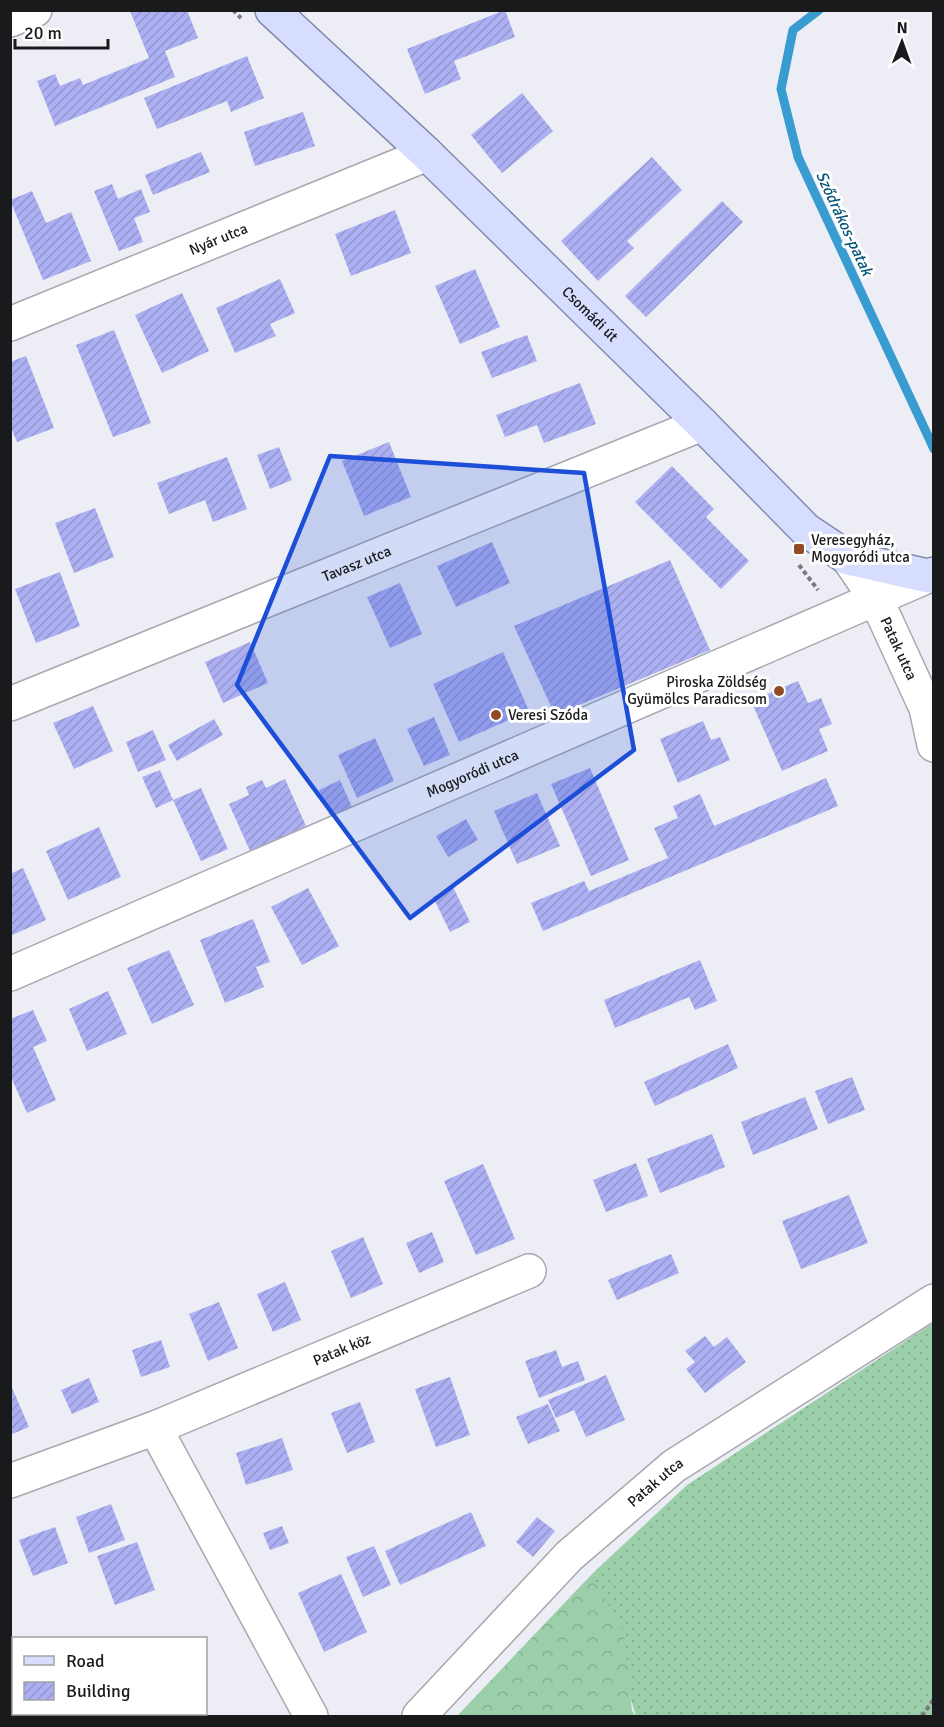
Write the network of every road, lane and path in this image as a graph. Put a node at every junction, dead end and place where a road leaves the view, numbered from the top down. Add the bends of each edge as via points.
1 (35, 10) edge
2 (272, 10) edge
3 (10, 20) edge
4 (427, 154) junction
5 (10, 324) edge
6 (702, 424) junction
7 (848, 558) junction
8 (931, 575) edge
9 (876, 599) junction
10 (10, 704) edge
11 (933, 746) edge
12 (10, 974) edge
13 (529, 1271) dead end
14 (933, 1301) edge
15 (155, 1428) junction
16 (10, 1481) edge
17 (933, 1700) edge
18 (311, 1716) edge
19 (419, 1716) edge
20 (922, 1716) edge

1 - 3 street
2 - 4 main road, Csomádi út
4 - 5 street, Nyár utca
4 - 6 main road, Csomádi út
6 - 7 main road, Csomádi út via 806,530
6 - 10 street, Tavasz utca
7 - 8 main road, Csomádi út
7 - 9 street, Patak utca
8 - 9 street, Mogyoródi utca
9 - 11 street, Patak utca via 926,708
9 - 12 street, Mogyoródi utca
13 - 15 street, Patak köz
14 - 19 street, Patak utca via 674,1466 569,1557
15 - 16 street, Patak köz
15 - 18 street
17 - 20 path

